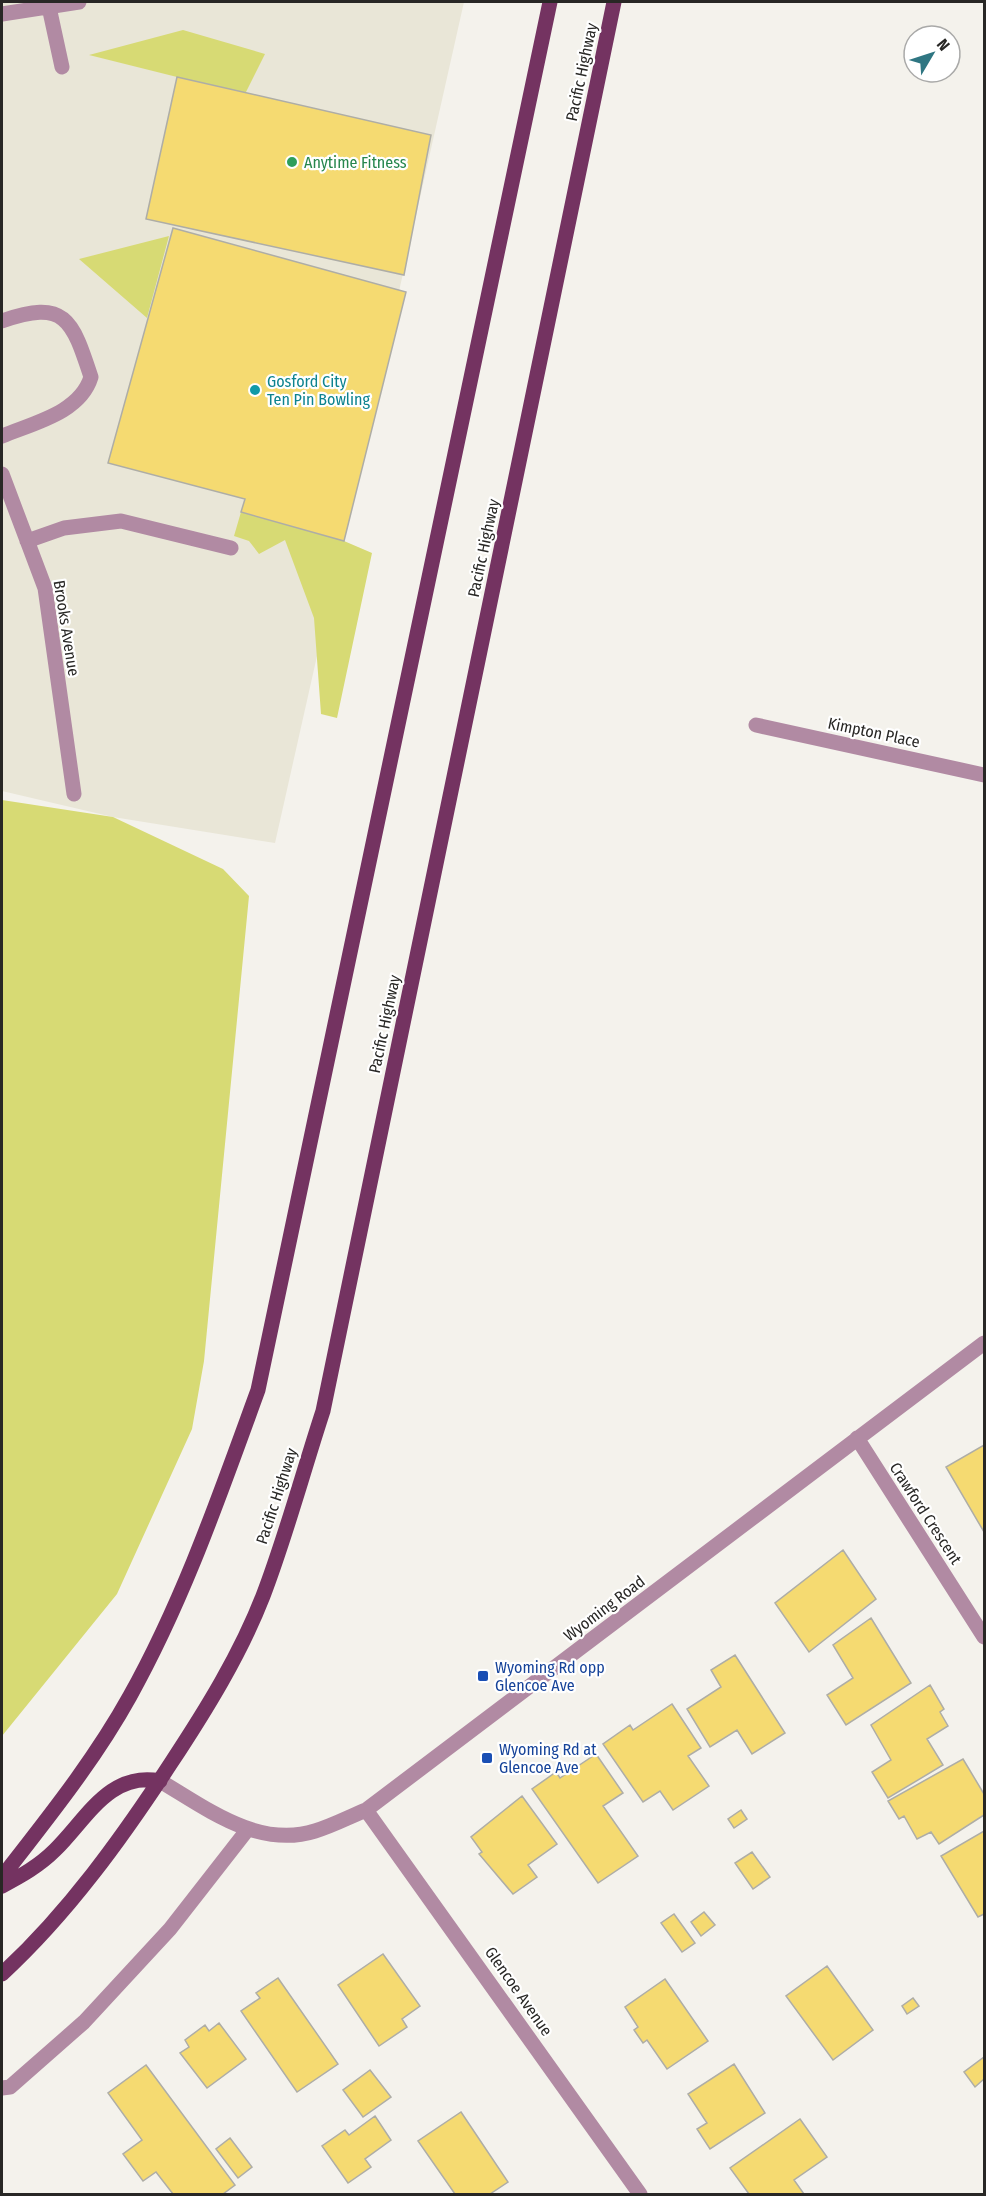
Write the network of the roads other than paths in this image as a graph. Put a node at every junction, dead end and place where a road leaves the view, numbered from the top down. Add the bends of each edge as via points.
1 (79, 2) edge
2 (550, 2) edge
3 (614, 2) edge
4 (49, 7) junction
5 (2, 15) edge
6 (62, 67) dead end
7 (2, 321) edge
8 (2, 436) edge
9 (2, 474) edge
10 (27, 541) junction
11 (231, 548) dead end
12 (756, 724) dead end
13 (984, 775) edge
14 (74, 794) dead end
15 (984, 1343) edge
16 (857, 1438) junction
17 (984, 1637) edge
18 (160, 1781) junction
19 (366, 1810) junction
20 (248, 1829) junction
21 (2, 1877) edge
22 (2, 1886) edge
23 (2, 1974) edge
24 (2, 2088) edge
25 (640, 2194) edge

1 - 4 street
2 - 21 main road via 258,1390 202,1544 165,1630 130,1697 83,1772
3 - 18 main road, Pacific Highway via 323,1411 262,1596 228,1669
4 - 5 street
4 - 6 street
7 - 8 street via 35,312 53,312 68,323 81,344 91,377 81,397 68,408
9 - 10 street, Brooks Avenue
10 - 11 street via 64,528 121,522
10 - 14 street, Brooks Avenue via 45,588
12 - 13 street, Kimpton Place
15 - 16 street, Wyoming Road
16 - 17 street, Crawford Crescent
16 - 19 street, Wyoming Road
18 - 20 street, Wyoming Road
18 - 22 main road via 139,1779 114,1789 37,1866
18 - 23 main road, Pacific Highway via 83,1887
19 - 20 street, Wyoming Road via 300,1834 276,1835
19 - 25 street, Glencoe Avenue
20 - 24 street via 170,1929 84,2022 10,2087

